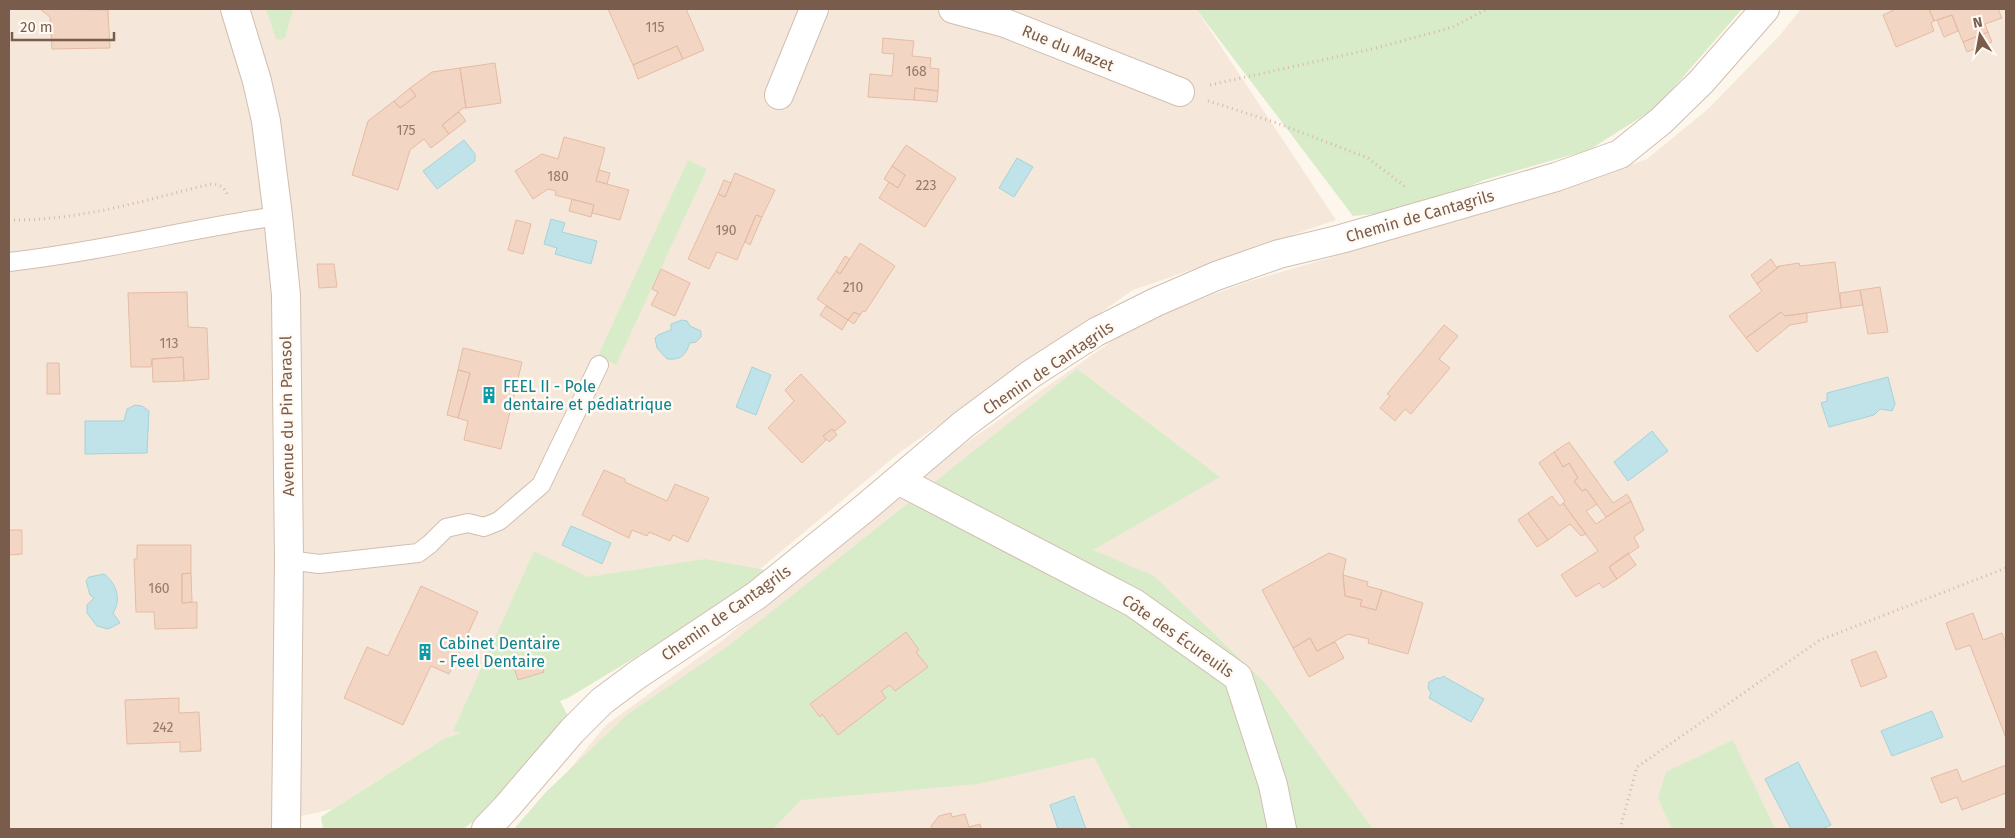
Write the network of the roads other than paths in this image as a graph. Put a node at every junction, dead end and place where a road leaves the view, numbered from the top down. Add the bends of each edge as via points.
1 (235, 9) edge
2 (814, 9) edge
3 (954, 9) edge
4 (1765, 9) edge
5 (1180, 92) road end
6 (779, 95) dead end
7 (278, 216) junction
8 (9, 262) edge
9 (599, 365) dead end
10 (898, 480) junction
11 (288, 560) junction
12 (286, 829) edge
13 (486, 829) edge
14 (1282, 829) edge

1 - 7 street, Avenue du Pin Parasol via 258,81
2 - 6 street
3 - 5 street, Rue du Mazet via 1005,23
4 - 10 street, Chemin de Cantagrils via 1681,102 1620,154 1556,176 1279,254 1156,302 1096,332 1031,374 964,424
7 - 8 lane
7 - 11 street, Avenue du Pin Parasol via 286,295
9 - 11 lane via 541,485 499,521 484,527 468,522 446,528 418,553 319,564
10 - 13 street, Chemin de Cantagrils via 757,594 602,702 572,731
10 - 14 street, Côte des Écureuils via 1134,603 1238,677 1273,785
11 - 12 street, Avenue du Pin Parasol

